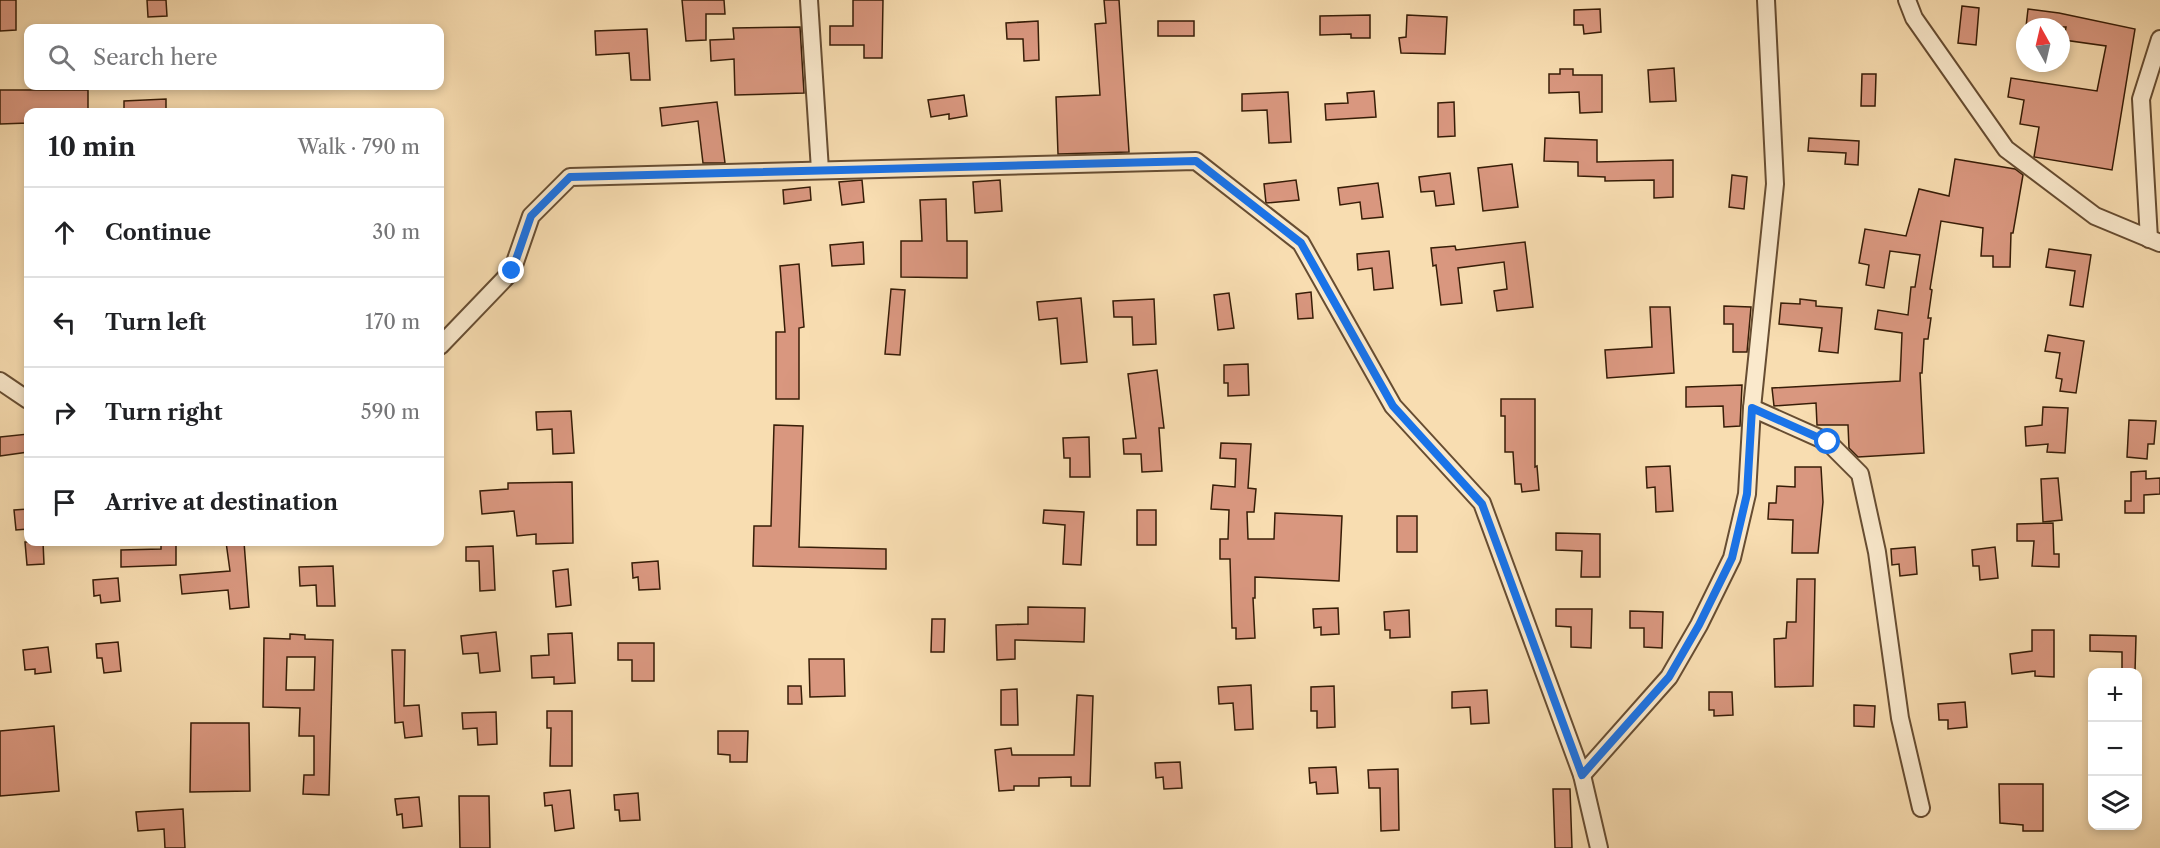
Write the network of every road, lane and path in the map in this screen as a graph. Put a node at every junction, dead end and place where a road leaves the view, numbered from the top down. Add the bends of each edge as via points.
1 (809, 0) edge
2 (1766, 0) edge
3 (1907, 0) edge
4 (2160, 39) edge
5 (820, 170) junction
6 (2155, 241) edge
7 (444, 342) edge
8 (0, 381) edge
9 (24, 397) edge
10 (1752, 408) junction
11 (1582, 775) junction
12 (1921, 808) dead end
13 (1599, 848) edge

1 - 5 street
2 - 10 street via 1775,184
3 - 6 street via 1914,18 2006,149 2095,216
4 - 6 street via 2141,99
5 - 7 street via 570,177 531,216 512,271
5 - 11 street via 1196,161 1301,243 1393,406 1482,504
8 - 9 street
10 - 11 street via 1747,494 1732,558 1669,677
10 - 12 street via 1828,442 1860,474 1876,552 1900,717
11 - 13 street

